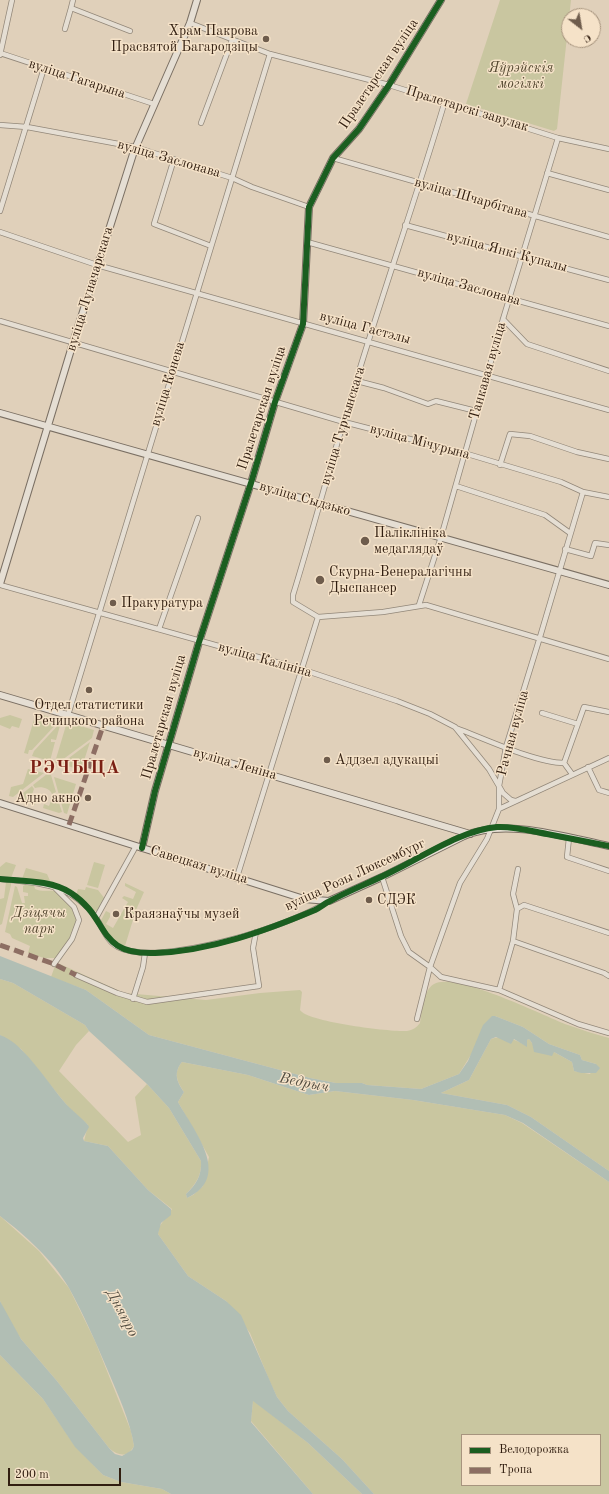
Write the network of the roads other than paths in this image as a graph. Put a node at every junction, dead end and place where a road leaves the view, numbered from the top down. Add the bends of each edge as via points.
1 (12, 0) edge
2 (73, 0) edge
3 (197, 0) edge
4 (442, 0) edge
5 (71, 8) junction
6 (190, 23) junction
7 (65, 29) dead end
8 (130, 31) dead end
9 (232, 40) junction
10 (0, 54) edge
11 (270, 54) junction
12 (44, 68) junction
13 (389, 85) junction
14 (445, 101) junction
15 (154, 104) junction
16 (201, 123) dead end
17 (0, 125) edge
18 (27, 126) junction
19 (558, 138) junction
20 (135, 147) junction
21 (609, 149) edge
22 (333, 158) junction
23 (174, 159) junction
24 (547, 173) junction
25 (232, 178) junction
26 (420, 184) junction
27 (609, 190) edge
28 (309, 207) junction
29 (0, 211) edge
30 (534, 216) junction
31 (405, 225) junction
32 (0, 232) edge
33 (609, 237) edge
34 (307, 242) junction
35 (211, 246) junction
36 (522, 255) junction
37 (97, 264) junction
38 (394, 266) junction
39 (609, 280) edge
40 (196, 293) junction
41 (509, 299) junction
42 (503, 319) junction
43 (0, 321) edge
44 (303, 324) junction
45 (609, 326) edge
46 (369, 342) junction
47 (73, 343) junction
48 (609, 371) edge
49 (172, 372) junction
50 (487, 375) junction
51 (357, 381) junction
52 (275, 402) junction
53 (609, 410) edge
54 (476, 411) junction
55 (0, 413) edge
56 (344, 422) junction
57 (48, 427) junction
58 (464, 453) junction
59 (146, 454) junction
60 (609, 459) edge
61 (500, 465) junction
62 (251, 483) junction
63 (456, 486) junction
64 (583, 492) junction
65 (609, 498) edge
66 (320, 503) junction
67 (198, 518) dead end
68 (570, 533) junction
69 (441, 537) junction
70 (609, 545) edge
71 (565, 549) junction
72 (560, 571) junction
73 (0, 584) edge
74 (609, 585) edge
75 (419, 605) junction
76 (99, 612) junction
77 (318, 617) junction
78 (159, 630) junction
79 (540, 637) junction
80 (199, 642) junction
81 (609, 659) edge
82 (301, 669) junction
83 (0, 695) edge
84 (609, 712) edge
85 (542, 713) dead end
86 (68, 715) junction
87 (578, 724) junction
88 (455, 727) junction
89 (169, 745) junction
90 (506, 747) junction
91 (609, 758) edge
92 (564, 763) junction
93 (588, 767) junction
94 (269, 774) junction
95 (572, 774) junction
96 (499, 786) junction
97 (609, 792) edge
98 (515, 801) junction
99 (0, 803) edge
100 (499, 809) junction
101 (492, 828) junction
102 (470, 834) junction
103 (569, 838) junction
104 (136, 846) junction
105 (609, 846) edge
106 (142, 848) junction
107 (518, 869) dead end
108 (609, 871) edge
109 (238, 877) junction
110 (382, 877) junction
111 (0, 879) edge
112 (54, 887) junction
113 (329, 901) junction
114 (517, 908) junction
115 (96, 918) junction
116 (256, 932) junction
117 (609, 933) edge
118 (513, 941) junction
119 (145, 953) junction
120 (54, 964) dead end
121 (430, 967) junction
122 (76, 975) dead end
123 (609, 976) edge
124 (499, 990) junction
125 (133, 999) junction
126 (417, 1019) dead end
127 (609, 1033) edge

1 - 10 street
2 - 5 street
3 - 6 street, вуліца Луначарскага
4 - 13 street, Пралетарская вуліца
5 - 7 street
5 - 8 street
6 - 9 street, Пралетарскі завулак
6 - 15 street, вуліца Луначарскага
9 - 11 street, Пралетарскі завулак
9 - 16 street
10 - 12 street, вуліца Гагарына
11 - 13 street, Пралетарскі завулак
11 - 25 street, вуліца Конева
12 - 15 street, вуліца Гагарына
12 - 18 street
13 - 14 street, Пралетарскі завулак
13 - 22 street, Пралетарская вуліца via 354,135
14 - 19 street, Пралетарскі завулак
14 - 26 street, вуліца Турчынскага
15 - 20 street, вуліца Луначарскага
17 - 18 street, вуліца Заслонава
18 - 20 street, вуліца Заслонава
18 - 29 street
19 - 21 street, Пралетарскі завулак
19 - 24 street, Танкавая вуліца
20 - 23 street, вуліца Заслонава
20 - 37 street, вуліца Луначарскага
22 - 26 street, вуліца Шчарбітава
22 - 28 street, Пралетарская вуліца
23 - 25 street, вуліца Заслонава
23 - 35 street via 154,224
24 - 27 street
24 - 30 street, Танкавая вуліца
25 - 28 street, вуліца Заслонава
25 - 35 street, вуліца Конева
26 - 30 street, вуліца Шчарбітава
26 - 31 street, вуліца Турчынскага
28 - 34 street, Пралетарская вуліца
30 - 33 street, вуліца Шчарбітава
30 - 36 street, Танкавая вуліца
31 - 36 street, вуліца Янкі Купалы
31 - 38 street, вуліца Турчынскага
32 - 37 street, вуліца Гастэлы
34 - 38 street, вуліца Заслонава
34 - 44 street, Пралетарская вуліца
35 - 40 street, вуліца Конева
36 - 39 street, вуліца Янкі Купалы
36 - 41 street, Танкавая вуліца
37 - 40 street, вуліца Гастэлы
37 - 47 street, вуліца Луначарскага
38 - 41 street, вуліца Заслонава
38 - 46 street, вуліца Турчынскага
40 - 44 street, вуліца Гастэлы
40 - 49 street, вуліца Конева
41 - 42 street, Танкавая вуліца
41 - 45 street, вуліца Заслонава
42 - 48 street via 527,344
42 - 50 street, Танкавая вуліца
43 - 47 street, вуліца Мічурына
44 - 46 street, вуліца Гастэлы
44 - 52 street, Пралетарская вуліца
46 - 50 street, вуліца Гастэлы
46 - 51 street, вуліца Турчынскага
47 - 49 street, вуліца Мічурына
47 - 57 street, вуліца Луначарскага
49 - 52 street, вуліца Мічурына
49 - 59 street, вуліца Конева
50 - 53 street, вуліца Гастэлы
50 - 54 street, Танкавая вуліца
51 - 54 street via 428,404 436,401
51 - 56 street, вуліца Турчынскага
52 - 56 street, вуліца Мічурына
52 - 62 street, Пралетарская вуліца
54 - 58 street, Танкавая вуліца
55 - 57 street, вуліца Сыдзько
56 - 58 street, вуліца Мічурына
56 - 66 street, вуліца Турчынскага
57 - 59 street, вуліца Сыдзько
57 - 73 street, вуліца Луначарскага
58 - 61 street, вуліца Мічурына
58 - 63 street, Танкавая вуліца
59 - 62 street, вуліца Сыдзько
59 - 76 street, вуліца Конева
60 - 61 street via 577,452 530,436 510,434
61 - 64 street, вуліца Мічурына via 561,482
62 - 66 street, вуліца Сыдзько
62 - 80 street, Пралетарская вуліца
63 - 68 street via 545,515
63 - 69 street, Танкавая вуліца
64 - 65 street, вуліца Мічурына
64 - 68 street, Рачная вуліца
66 - 69 street, вуліца Сыдзько
66 - 77 street, вуліца Турчынскага via 293,595 293,602
67 - 78 street
68 - 71 street, Рачная вуліца
69 - 72 street, вуліца Сыдзько
69 - 75 street, Танкавая вуліца
70 - 71 street via 596,543 592,556
71 - 72 street, Рачная вуліца
72 - 74 street, вуліца Сыдзько
72 - 79 street, Рачная вуліца
73 - 76 street, вуліца Калініна
75 - 77 street via 383,612
75 - 79 street
76 - 78 street, вуліца Калініна
76 - 86 street, вуліца Конева
77 - 82 street
78 - 80 street, вуліца Калініна
79 - 81 street
79 - 90 street, Рачная вуліца
80 - 82 street, вуліца Калініна
80 - 89 street, Пралетарская вуліца
82 - 88 street, вуліца Калініна via 397,701
82 - 94 street
83 - 86 street, вуліца Леніна
84 - 87 street via 584,707
85 - 87 street
86 - 89 street, вуліца Леніна
87 - 92 street
88 - 90 street
88 - 96 street, вуліца Калініна via 489,768
89 - 94 street, вуліца Леніна
89 - 106 street, Пралетарская вуліца
90 - 92 street via 554,763
90 - 96 street, Рачная вуліца
91 - 93 street
92 - 95 street
93 - 95 street
93 - 97 street via 600,790
94 - 102 street, вуліца Леніна
94 - 109 street
95 - 98 street
96 - 98 street via 511,800
96 - 100 street, Рачная вуліца
98 - 100 street
99 - 104 street, Савецкая вуліца
100 - 101 street, Рачная вуліца
101 - 102 street, вуліца Розы Люксембург
101 - 103 street, вуліца Розы Люксембург via 520,829
101 - 121 street, Рачная вуліца via 460,883
102 - 110 street, вуліца Розы Люксембург
103 - 105 street, вуліца Розы Люксембург
103 - 108 street via 567,857
104 - 106 street, Савецкая вуліца
104 - 115 street
106 - 109 street, Савецкая вуліца
107 - 114 street via 513,894
109 - 113 street, Савецкая вуліца via 304,898
110 - 113 street, вуліца Розы Люксембург
110 - 121 street, вуліца Розы Люксембург via 401,936 409,952
111 - 112 street, вуліца Розы Люксембург
112 - 115 street, вуліца Розы Люксембург via 70,892
112 - 120 street via 74,907 79,920 72,939
113 - 116 street, вуліца Розы Люксембург via 317,909
114 - 117 street via 524,905
114 - 118 street
115 - 119 street, вуліца Розы Люксембург via 109,940 117,947 133,953
116 - 119 street, вуліца Розы Люксембург via 191,950
116 - 125 street via 253,948 259,986 147,1002
118 - 123 street
118 - 124 street
119 - 125 street
121 - 124 street via 441,977
121 - 126 street, Рачная вуліца
122 - 125 street
124 - 127 street via 578,1024

